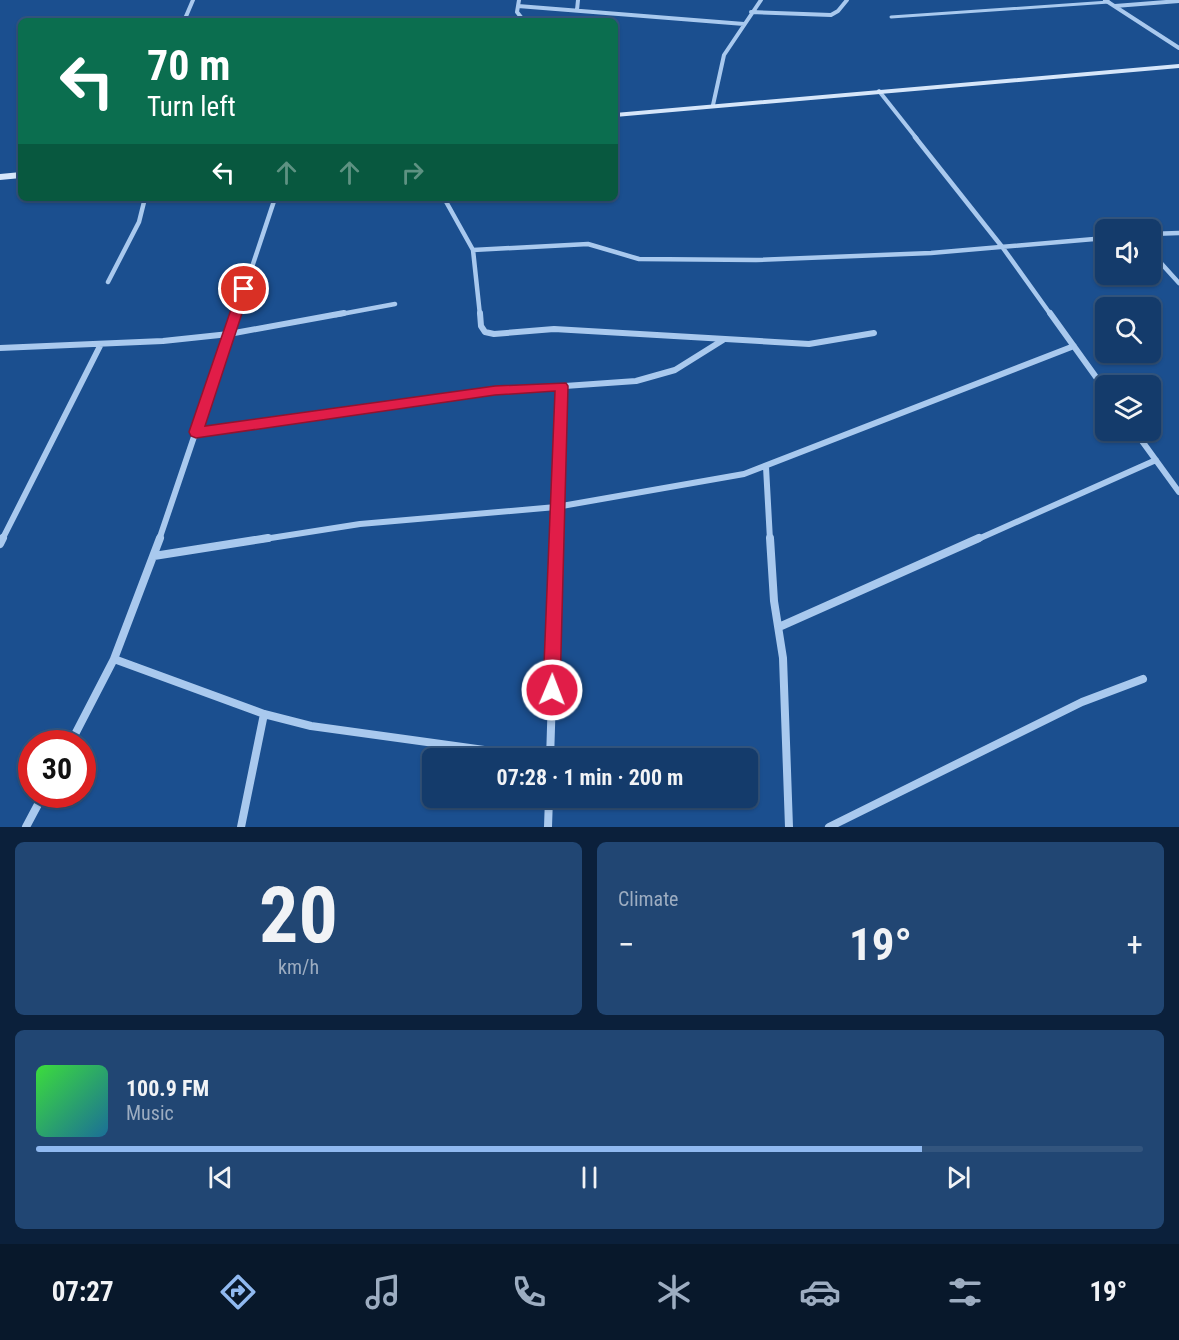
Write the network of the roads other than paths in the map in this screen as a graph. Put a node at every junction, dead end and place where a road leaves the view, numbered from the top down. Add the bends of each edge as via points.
1 (193, 0) edge
2 (519, 0) edge
3 (578, 0) edge
4 (761, 0) edge
5 (847, 0) edge
6 (1107, 1) edge
7 (1179, 2) edge
8 (518, 6) junction
9 (1115, 6) junction
10 (577, 10) junction
11 (751, 12) junction
12 (891, 17) dead end
13 (185, 18) edge
14 (522, 18) edge
15 (744, 24) junction
16 (1179, 48) edge
17 (1179, 66) edge
18 (879, 91) junction
19 (713, 105) junction
20 (618, 115) edge
21 (18, 175) edge
22 (0, 177) edge
23 (144, 201) edge
24 (273, 201) edge
25 (445, 201) edge
26 (1179, 233) edge
27 (1161, 234) edge
28 (1095, 239) edge
29 (1003, 248) junction
30 (473, 249) junction
31 (1161, 263) edge
32 (108, 282) dead end
33 (1179, 283) edge
34 (395, 304) dead end
35 (874, 333) dead end
36 (229, 334) junction
37 (723, 340) junction
38 (101, 344) junction
39 (1074, 346) junction
40 (0, 348) edge
41 (1095, 375) edge
42 (562, 386) junction
43 (196, 432) junction
44 (1142, 441) edge
45 (1156, 460) junction
46 (766, 467) junction
47 (1179, 492) edge
48 (556, 507) junction
49 (0, 544) edge
50 (154, 556) junction
51 (779, 627) junction
52 (114, 659) junction
53 (1143, 679) dead end
54 (264, 714) junction
55 (77, 730) edge
56 (470, 748) edge
57 (550, 748) edge
58 (36, 808) edge
59 (549, 808) edge
60 (26, 827) edge
61 (241, 827) edge
62 (548, 827) edge
63 (789, 827) edge
64 (829, 827) edge

1 - 13 street
2 - 8 street
3 - 10 street
4 - 11 street
5 - 11 street via 831,15
6 - 9 street
6 - 12 lane
7 - 9 street
8 - 10 street
8 - 14 street
9 - 16 street
10 - 15 street
11 - 15 street
15 - 19 street via 724,55
17 - 18 main road
18 - 19 main road
18 - 29 street
19 - 20 main road
21 - 22 main road
23 - 32 street via 139,222
24 - 36 street
25 - 30 street
26 - 27 street
28 - 29 street
29 - 30 street via 844,259 697,261 631,258 604,246 588,244
29 - 39 street
30 - 37 street via 481,326 485,332 554,329
31 - 33 street
34 - 36 street
35 - 37 street via 809,344
36 - 38 street
36 - 43 street
37 - 42 street via 675,370 636,381
38 - 40 street
38 - 49 street
39 - 41 street
39 - 46 street
42 - 43 street via 495,391
42 - 48 street
43 - 50 street
44 - 45 street
45 - 47 street
45 - 51 street
46 - 48 street
46 - 51 street
48 - 50 street via 360,524
48 - 57 street
50 - 52 street
51 - 63 street
52 - 54 street
52 - 55 street
53 - 64 street via 1082,702
54 - 56 street via 311,726
54 - 61 street
58 - 60 street
59 - 62 street

